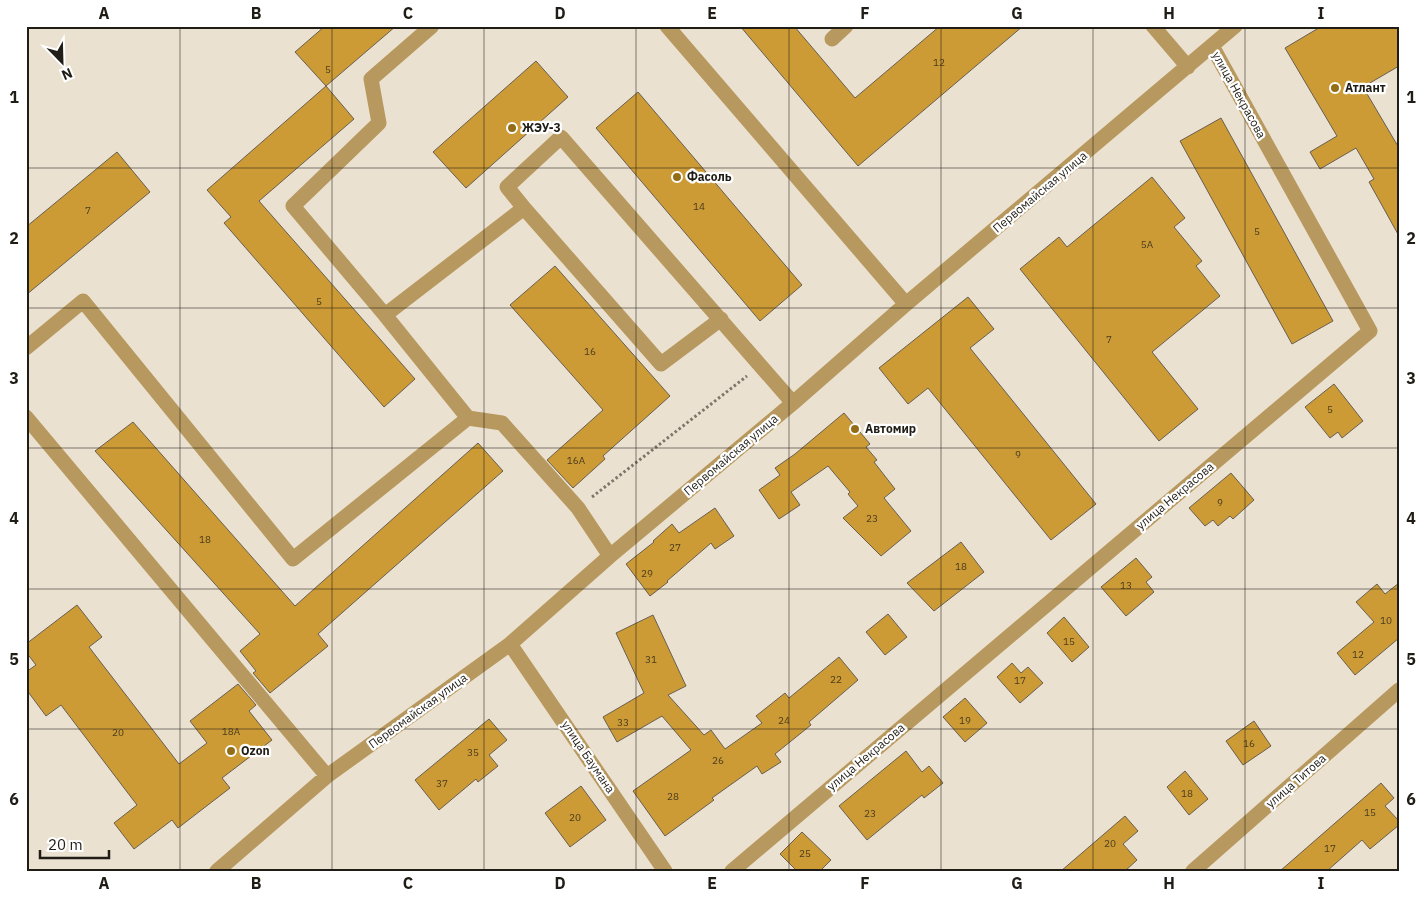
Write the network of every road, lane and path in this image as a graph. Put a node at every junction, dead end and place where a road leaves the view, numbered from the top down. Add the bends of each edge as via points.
1 (432, 26) edge
2 (667, 26) edge
3 (846, 26) edge
4 (1153, 26) edge
5 (1235, 26) edge
6 (832, 38) dead end
7 (1212, 46) junction
8 (1188, 67) junction
9 (524, 208) junction
10 (906, 304) junction
11 (385, 315) junction
12 (721, 319) junction
13 (26, 348) edge
14 (761, 365) junction
15 (793, 404) junction
16 (26, 417) edge
17 (468, 418) junction
18 (578, 508) junction
19 (610, 556) junction
20 (510, 644) junction
21 (1399, 690) edge
22 (326, 776) junction
23 (218, 871) edge
24 (665, 871) edge
25 (732, 871) edge
26 (1193, 871) edge

1 - 11 street via 371,79 379,123 293,206
2 - 10 street
3 - 6 street
4 - 8 street
5 - 7 street, Первомайская улица
7 - 8 street, Первомайская улица
7 - 25 street, улица Некрасова via 1370,331
8 - 10 street, Первомайская улица
9 - 11 street
9 - 12 street via 662,364
9 - 12 street via 507,187 561,137
10 - 15 street, Первомайская улица
11 - 17 street
12 - 14 street
13 - 17 street via 83,301 293,559
14 - 15 street
14 - 18 path
15 - 19 street, Первомайская улица
16 - 22 street
17 - 18 street via 502,423
18 - 19 street
19 - 20 street, Первомайская улица
20 - 22 street, Первомайская улица
20 - 24 street, улица Баумана
21 - 26 street, улица Титова
22 - 23 street, Первомайская улица

